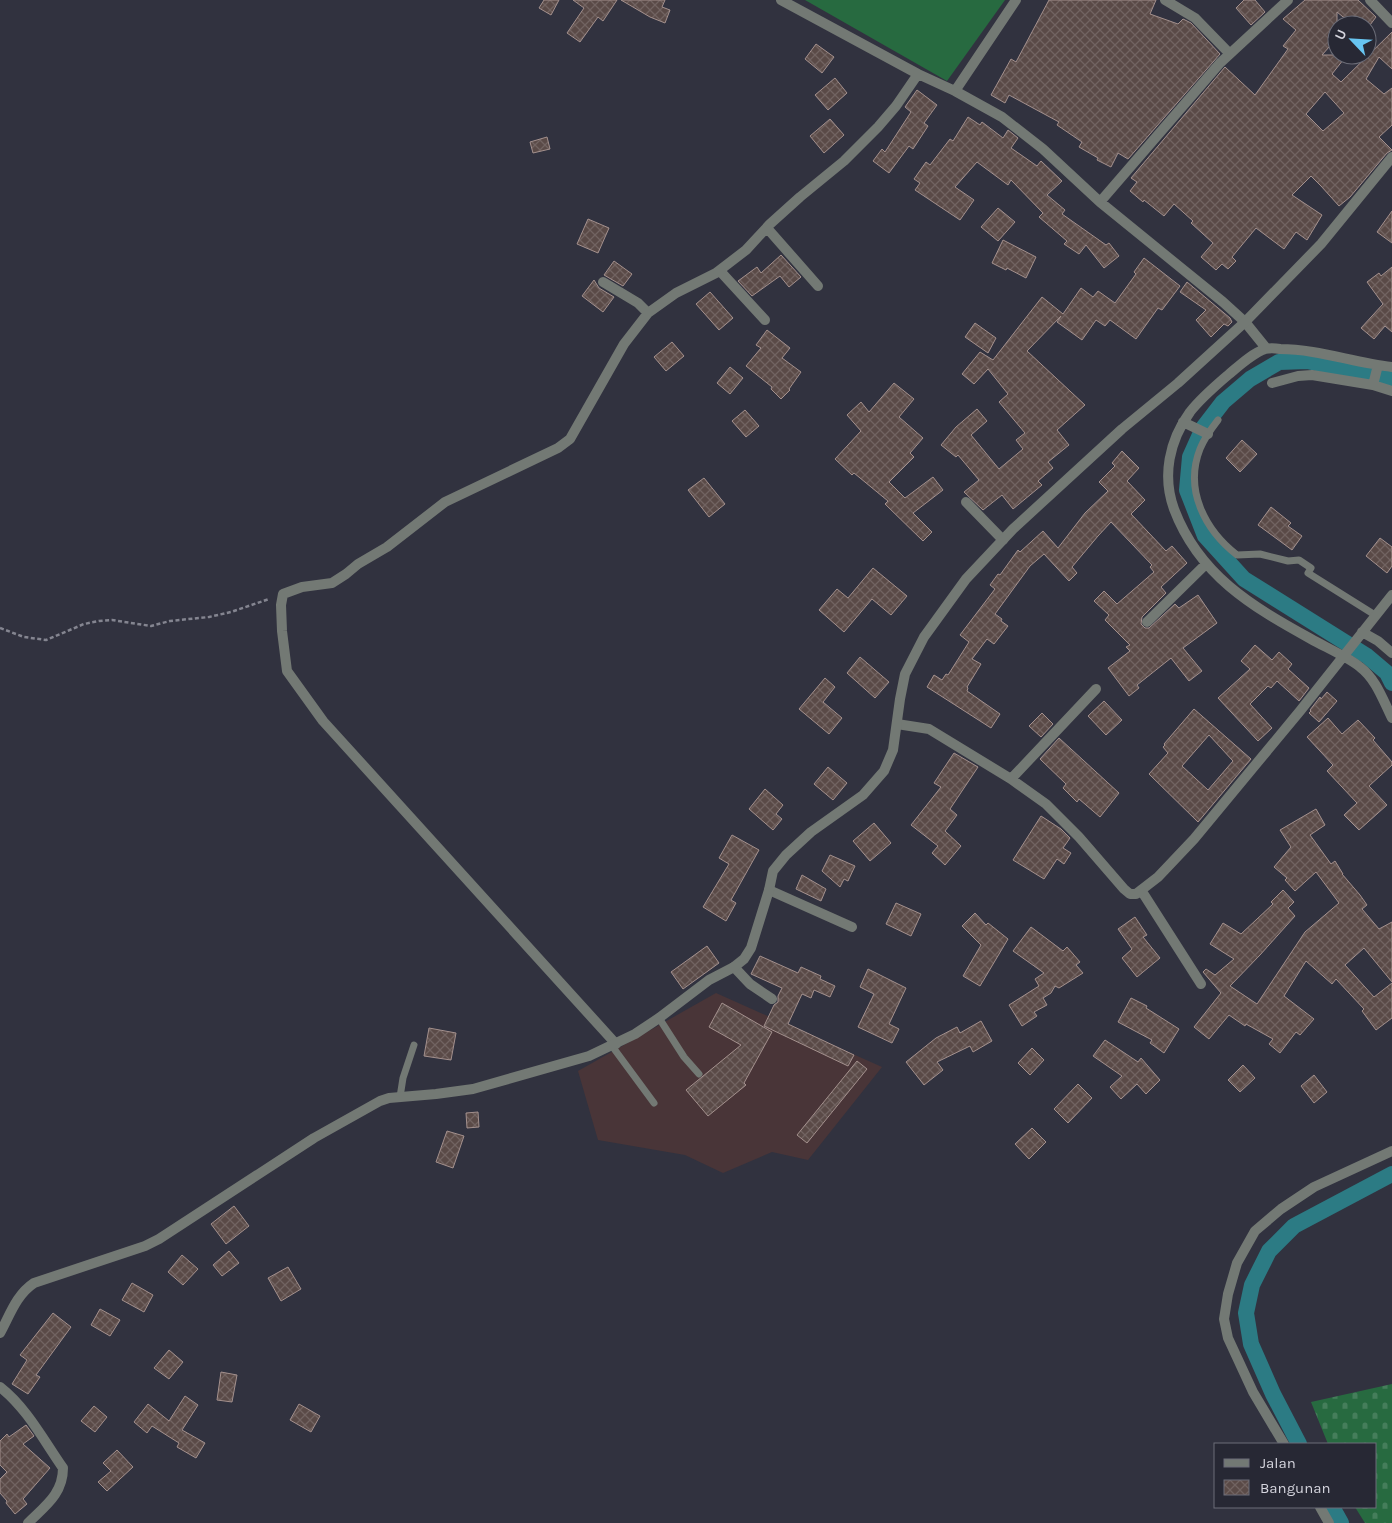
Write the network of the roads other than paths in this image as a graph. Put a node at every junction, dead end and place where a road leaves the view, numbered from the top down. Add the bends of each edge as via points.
1 (781, 0) edge
2 (1016, 0) edge
3 (1165, 0) edge
4 (1288, 0) edge
5 (1370, 0) edge
6 (1392, 23) edge
7 (1230, 54) junction
8 (918, 74) junction
9 (955, 91) junction
10 (1392, 157) edge
11 (1100, 202) junction
12 (767, 228) junction
13 (720, 270) junction
14 (604, 282) dead end
15 (818, 286) dead end
16 (648, 313) junction
17 (765, 320) dead end
18 (1245, 322) junction
19 (1266, 348) junction
20 (1377, 367) junction
21 (1392, 367) edge
22 (1272, 383) dead end
23 (1373, 383) junction
24 (1392, 391) edge
25 (1218, 420) dead end
26 (1185, 423) junction
27 (1206, 433) junction
28 (966, 502) dead end
29 (1003, 540) junction
30 (1206, 564) junction
31 (1392, 595) edge
32 (1375, 615) junction
33 (1147, 622) dead end
34 (1361, 634) junction
35 (1392, 653) edge
36 (1346, 654) junction
37 (1096, 689) dead end
38 (1392, 718) edge
39 (897, 724) junction
40 (1011, 779) junction
41 (769, 890) junction
42 (1141, 890) junction
43 (852, 927) dead end
44 (734, 967) junction
45 (1202, 984) dead end
46 (772, 999) dead end
47 (659, 1018) junction
48 (414, 1045) dead end
49 (614, 1045) junction
50 (699, 1074) dead end
51 (400, 1097) junction
52 (654, 1103) dead end
53 (1392, 1151) edge
54 (0, 1334) edge
55 (0, 1387) edge
56 (1283, 1443) edge
57 (1321, 1508) edge
58 (28, 1523) edge
59 (1329, 1523) edge

1 - 8 street
2 - 9 street
3 - 7 street via 1195,18
4 - 7 street
5 - 6 street
7 - 11 street
8 - 9 street
8 - 12 street via 878,127
9 - 11 street via 1002,117 1043,149
10 - 18 street via 1321,244
11 - 18 street
12 - 13 street
12 - 15 street
13 - 16 street via 676,293
13 - 17 street
14 - 16 street
16 - 49 street via 624,344 570,439 558,448 445,502 387,547 332,583 302,587 283,594 281,605 287,671 323,721
18 - 19 street
18 - 29 street via 1122,429
19 - 20 street via 1293,349
19 - 26 street via 1202,398
20 - 21 street
20 - 23 street
22 - 23 street via 1312,375
23 - 24 street
25 - 27 lane
26 - 27 street
26 - 30 street via 1171,451 1167,479 1169,496 1182,530
27 - 32 lane via 1196,460 1196,488 1201,510 1214,533 1237,556 1260,554 1288,561 1299,560 1311,568 1308,573
28 - 29 street
29 - 39 street via 966,579 924,637 905,674
30 - 33 street
30 - 36 street via 1236,593 1272,617
31 - 32 street
32 - 34 street
34 - 35 street via 1378,641
34 - 36 street
36 - 38 street via 1367,673
36 - 42 street via 1194,839
37 - 40 street
39 - 40 street via 929,730
39 - 41 street via 893,750 884,771 863,795 811,832 786,855 773,871
40 - 42 street via 1046,804 1124,889 1130,894
41 - 43 street
41 - 44 street via 751,948
42 - 45 street
44 - 46 street via 750,984
44 - 47 street via 709,980
47 - 49 street
47 - 50 lane
48 - 51 lane
49 - 51 street via 589,1056 473,1089
49 - 52 lane
51 - 54 street via 380,1101 314,1138 159,1239 34,1283 15,1303
53 - 56 street via 1314,1187 1281,1209 1256,1232 1237,1263 1224,1319 1228,1338 1253,1392
55 - 58 street via 28,1416 64,1468 58,1493
57 - 59 street

